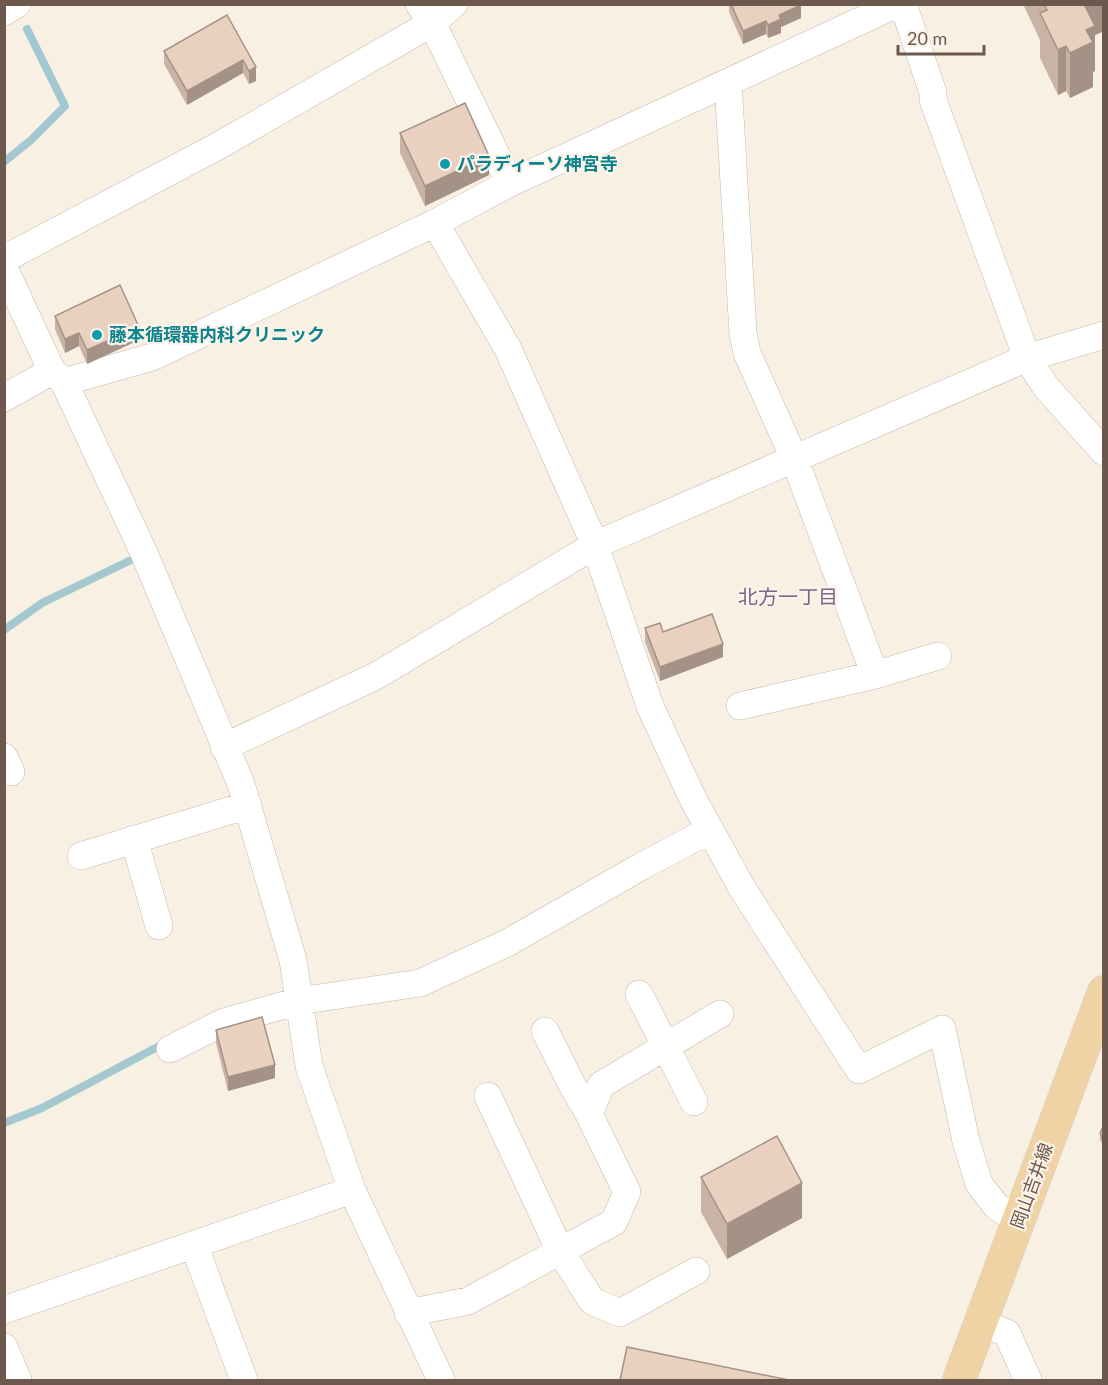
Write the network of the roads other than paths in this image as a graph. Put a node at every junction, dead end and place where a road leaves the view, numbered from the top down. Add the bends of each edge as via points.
1 (17, 4) edge
2 (454, 4) edge
3 (897, 4) edge
4 (903, 4) edge
5 (4, 12) edge
6 (425, 14) edge
7 (728, 82) junction
8 (510, 183) junction
9 (435, 223) junction
10 (4, 259) edge
11 (4, 268) edge
12 (1104, 335) edge
13 (1026, 358) junction
14 (58, 377) junction
15 (4, 398) edge
16 (1104, 452) edge
17 (794, 458) junction
18 (595, 545) junction
19 (938, 656) dead end
20 (875, 675) junction
21 (740, 706) dead end
22 (224, 747) junction
23 (248, 805) junction
24 (710, 830) junction
25 (134, 839) junction
26 (81, 856) dead end
27 (159, 926) dead end
28 (1104, 992) edge
29 (639, 994) dead end
30 (299, 1001) junction
31 (720, 1014) dead end
32 (546, 1031) dead end
33 (664, 1047) junction
34 (170, 1049) dead end
35 (488, 1096) dead end
36 (694, 1102) dead end
37 (590, 1114) junction
38 (352, 1190) junction
39 (1019, 1221) junction
40 (194, 1245) junction
41 (560, 1251) junction
42 (696, 1271) dead end
43 (4, 1310) edge
44 (408, 1313) junction
45 (981, 1323) junction
46 (4, 1347) edge
47 (18, 1380) edge
48 (244, 1380) edge
49 (441, 1380) edge
50 (959, 1380) edge
51 (1028, 1380) edge

1 - 5 street
2 - 6 street
3 - 7 street
4 - 13 street via 933,100
6 - 8 street
6 - 10 street via 220,145
7 - 8 street
7 - 17 street via 743,333 747,353
8 - 9 street
9 - 14 street via 152,357
9 - 18 street via 507,349
11 - 14 street
12 - 13 street
13 - 16 street via 1046,387
13 - 17 street
14 - 15 street
14 - 22 street via 144,553
17 - 18 street
17 - 20 street
18 - 22 street via 376,676
18 - 24 street via 650,706
19 - 20 street
20 - 21 street
22 - 23 street
23 - 25 street
23 - 30 street via 293,960
24 - 30 street via 507,943 420,983
24 - 39 street via 742,888 859,1070 942,1029 978,1184 997,1207
25 - 26 street
25 - 27 street
28 - 39 main road, 岡山吉井線
29 - 33 street
30 - 34 street via 224,1022
30 - 38 street via 309,1066
31 - 33 street
32 - 37 street
33 - 36 street
33 - 37 street via 601,1085
35 - 41 street
37 - 41 street via 627,1192 614,1222
38 - 40 street
38 - 44 street
39 - 45 main road, 岡山吉井線
40 - 43 street
40 - 48 street
41 - 42 street via 592,1301 620,1313
41 - 44 street via 468,1301
44 - 49 street
45 - 50 main road, 岡山吉井線
45 - 51 street via 1007,1334
46 - 47 street

